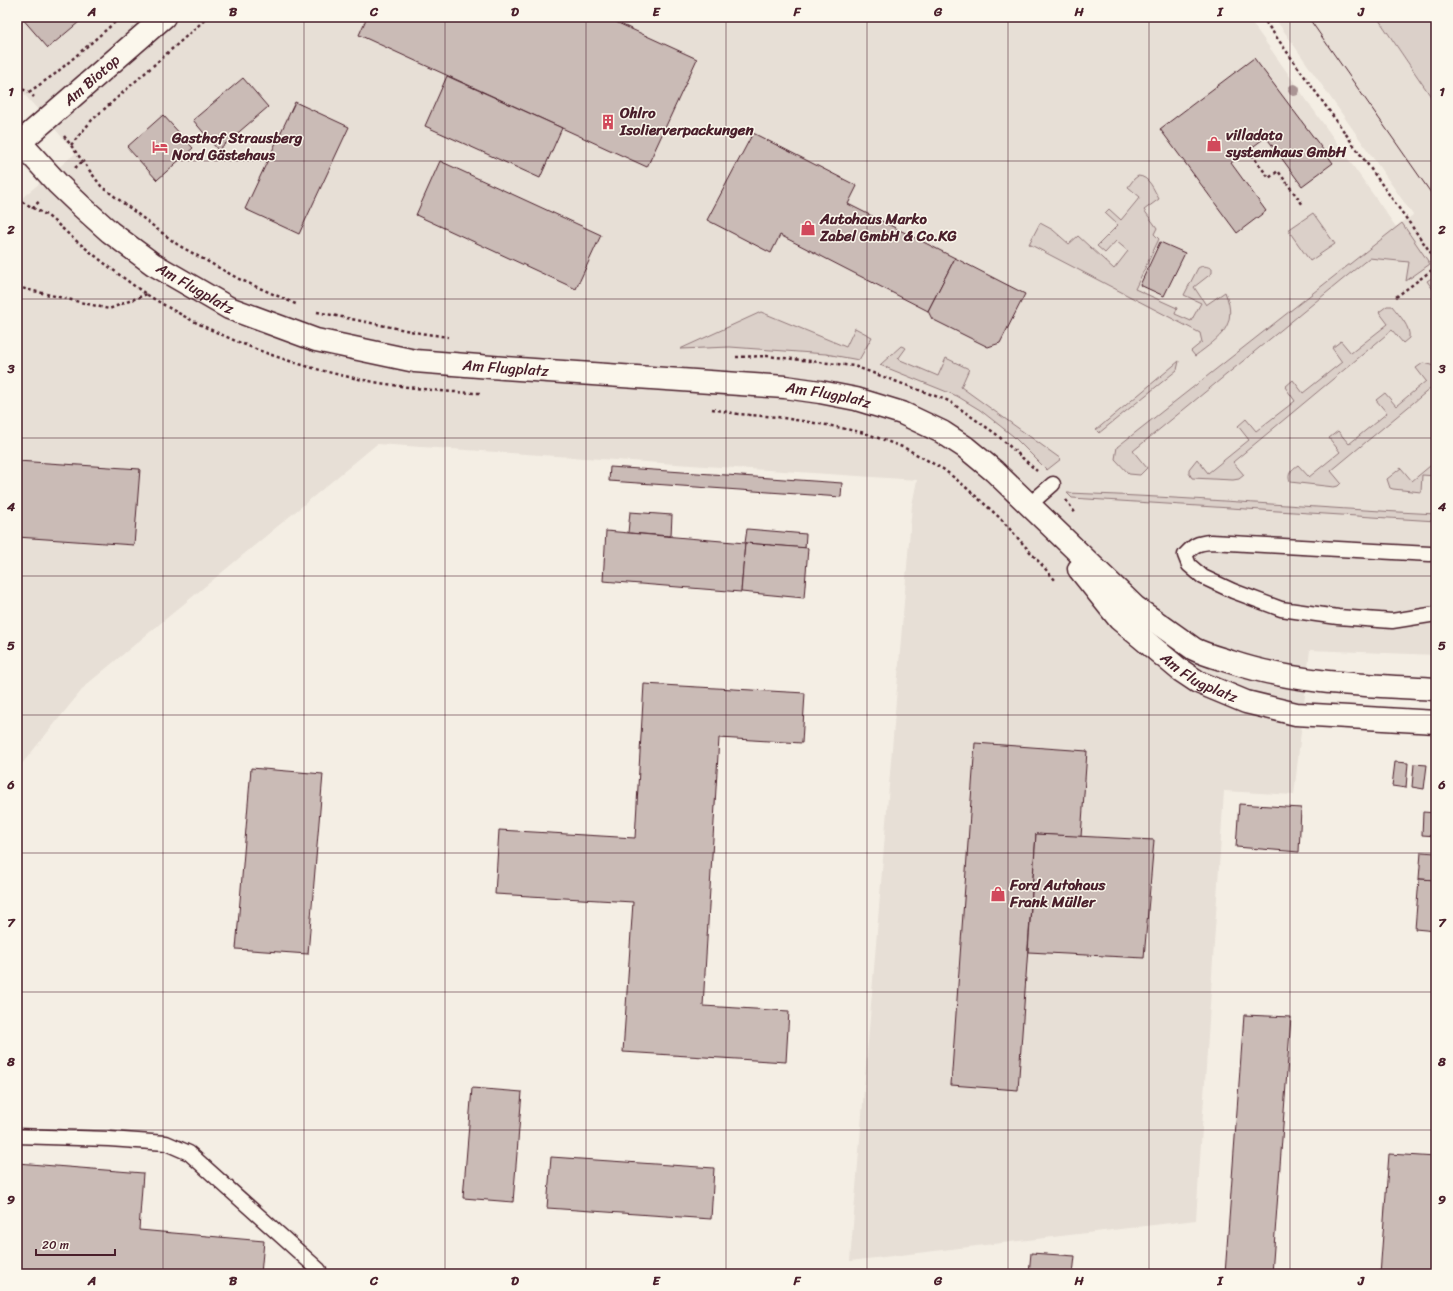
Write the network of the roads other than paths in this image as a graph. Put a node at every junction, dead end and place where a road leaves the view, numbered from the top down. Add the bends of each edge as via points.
1 (164, 17) edge
2 (18, 142) edge
3 (1052, 484) road end
4 (1029, 505) junction
5 (1430, 554) dead end
6 (1436, 614) edge
7 (1194, 649) junction
8 (1180, 670) junction
9 (1436, 689) edge
10 (1436, 722) edge
11 (17, 1136) edge
12 (319, 1274) edge

1 - 2 street, Am Biotop
2 - 4 street, Am Flugplatz via 80,206 153,264 229,308 309,338 415,361 785,387 856,399 902,413 942,432 994,471
3 - 4 lane
4 - 7 street, Am Flugplatz via 1135,607
4 - 8 street, Am Flugplatz via 1119,619
5 - 6 lane via 1211,542 1199,543 1185,555 1189,565 1203,577 1281,609 1392,621
7 - 8 lane
7 - 9 street, Am Flugplatz via 1250,668 1299,678
8 - 10 street, Am Flugplatz via 1198,682 1246,702 1296,714
11 - 12 lane via 166,1143 189,1153 319,1270

